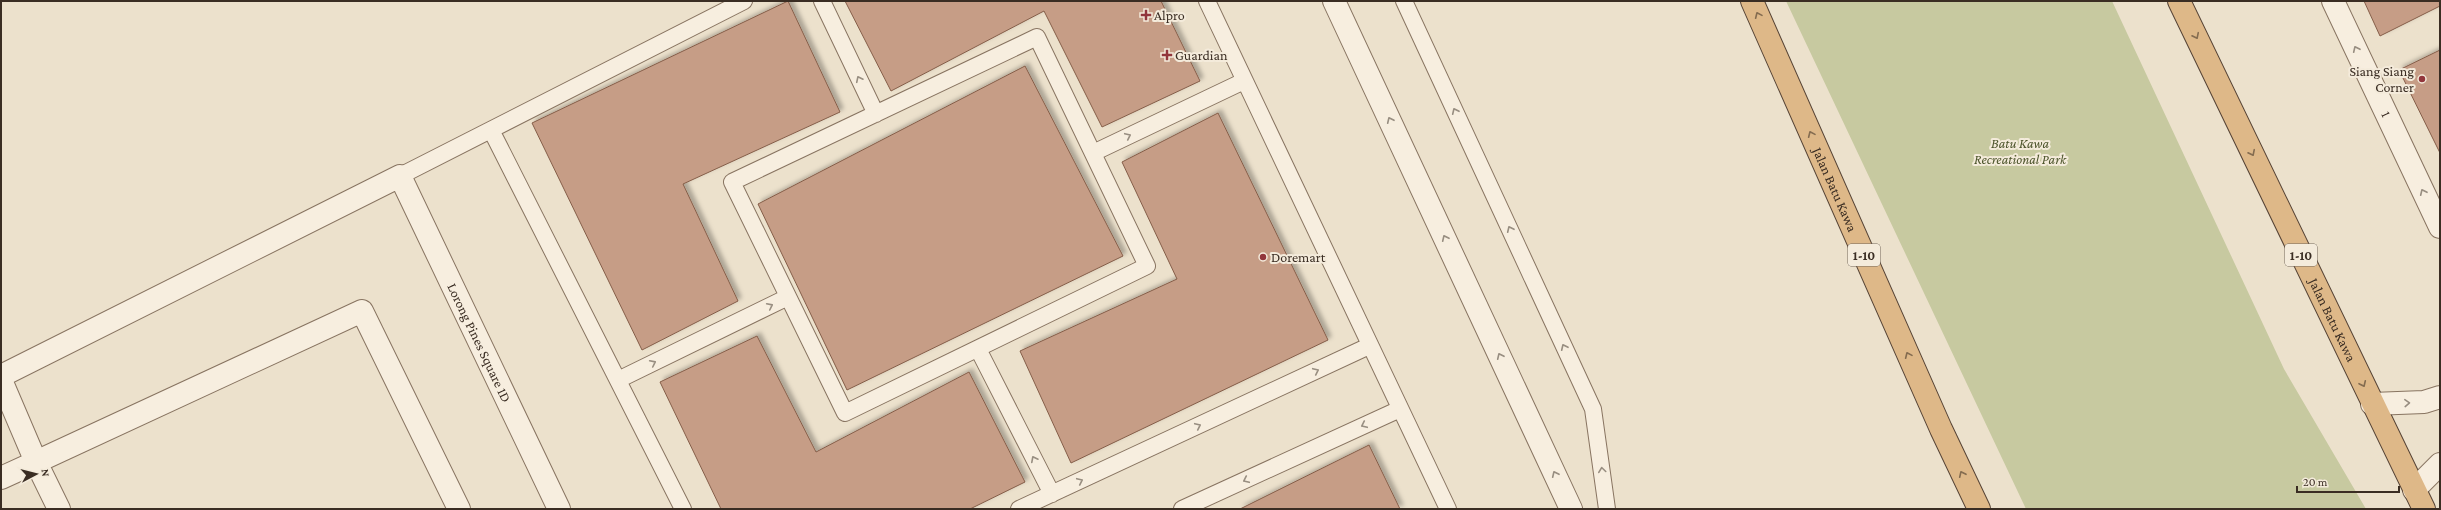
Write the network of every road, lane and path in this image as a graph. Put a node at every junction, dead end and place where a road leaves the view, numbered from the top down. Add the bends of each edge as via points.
1 (744, 1) edge
2 (822, 1) edge
3 (1207, 1) edge
4 (1334, 1) edge
5 (1404, 1) edge
6 (1752, 1) edge
7 (2179, 1) edge
8 (2333, 1) edge
9 (1244, 81) junction
10 (876, 114) junction
11 (491, 130) junction
12 (1093, 153) junction
13 (400, 176) junction
14 (2440, 227) edge
15 (788, 297) junction
16 (1369, 346) junction
17 (978, 349) junction
18 (1, 376) edge
19 (1, 380) edge
20 (618, 380) junction
21 (2440, 397) edge
22 (2372, 404) junction
23 (1400, 409) junction
24 (36, 462) junction
25 (2440, 464) edge
26 (1, 478) edge
27 (2414, 490) junction
28 (1052, 494) junction
29 (59, 509) edge
30 (459, 509) edge
31 (559, 509) edge
32 (683, 509) edge
33 (1019, 509) edge
34 (1182, 509) edge
35 (1448, 509) edge
36 (1571, 509) edge
37 (1607, 509) edge
38 (1979, 509) edge
39 (2424, 509) edge

1 - 11 lane
10 -> 2 lane
3 - 9 lane
36 -> 4 street
37 -> 5 lane via 1593,409
38 -> 6 highway, Jalan Batu Kawa / 1-10 via 1941,429
7 -> 22 highway, Jalan Batu Kawa / 1-10
14 -> 8 street, 1
12 -> 9 lane
9 - 16 lane
10 - 12 lane via 1037,37
10 - 15 lane via 732,182
11 - 13 lane
11 - 20 lane
12 - 17 lane via 1147,266
13 - 18 street
13 - 31 street, Lorong Pines Square 1D
15 - 17 lane via 845,413
20 -> 15 lane
16 - 23 lane
28 -> 16 lane
28 -> 17 lane
19 - 24 street
20 - 32 lane
22 -> 21 street via 2424,402
22 - 27 highway, Jalan Batu Kawa / 1-10
23 -> 34 lane
23 - 35 lane
24 - 26 street
24 - 29 street
24 - 30 street via 362,311
25 - 27 street
27 - 39 highway, Jalan Batu Kawa / 1-10
28 - 33 lane

